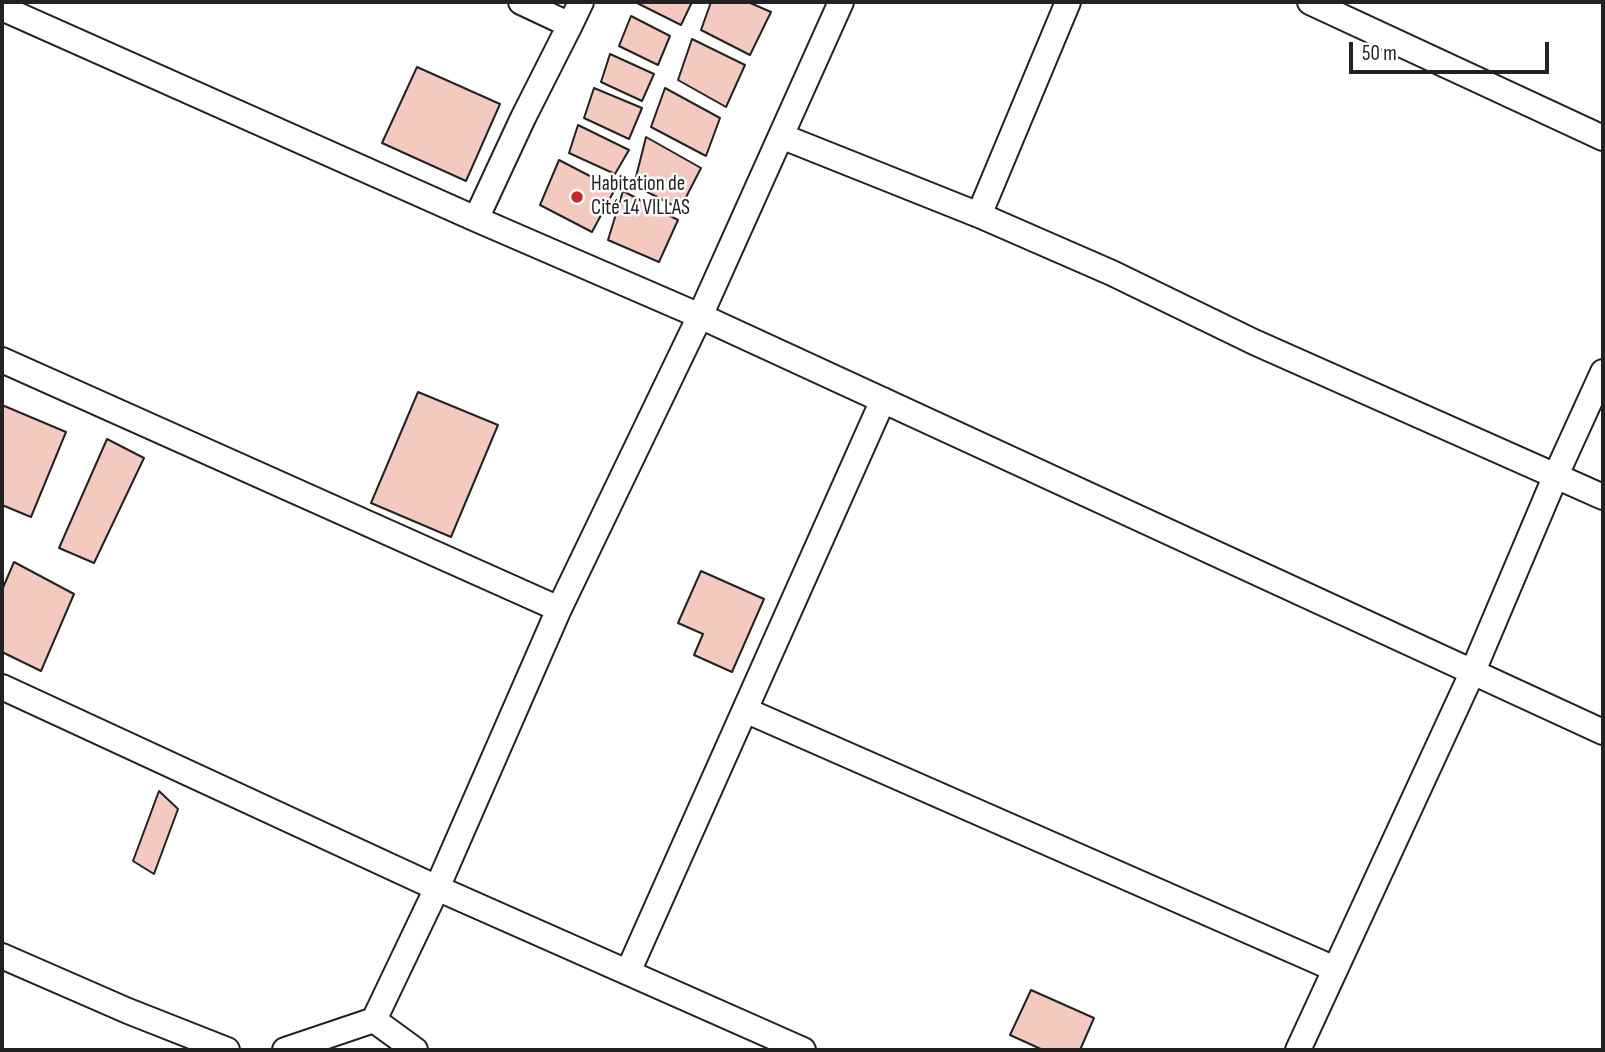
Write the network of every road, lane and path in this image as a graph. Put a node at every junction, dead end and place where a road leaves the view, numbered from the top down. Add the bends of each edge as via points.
1 (521, 2) edge
2 (581, 2) edge
3 (841, 2) edge
4 (1068, 2) edge
5 (1310, 2) edge
6 (2, 8) edge
7 (570, 25) junction
8 (781, 136) junction
9 (1603, 138) edge
10 (979, 215) junction
11 (477, 219) junction
12 (700, 316) junction
13 (2, 360) edge
14 (1603, 372) edge
15 (883, 400) junction
16 (1556, 475) junction
17 (1603, 497) edge
18 (559, 609) junction
19 (1473, 671) junction
20 (2, 688) edge
21 (745, 710) junction
22 (1603, 732) edge
23 (437, 888) junction
24 (2, 956) edge
25 (1335, 970) junction
26 (628, 972) junction
27 (374, 1020) junction
28 (227, 1050) edge
29 (285, 1050) edge
30 (415, 1050) edge
31 (803, 1050) edge
32 (1298, 1050) edge

1 - 7 street
2 - 7 street
3 - 8 street
4 - 10 street
5 - 9 street
6 - 11 street
7 - 11 street
8 - 10 street
8 - 12 street
10 - 16 street
11 - 12 street
12 - 15 street
12 - 18 street
13 - 18 street
14 - 16 street
15 - 19 street
15 - 21 street
16 - 17 street
16 - 19 street
18 - 23 street
19 - 22 street
19 - 25 street
20 - 23 street
21 - 25 street
21 - 26 street
23 - 26 street
23 - 27 street
24 - 28 street
25 - 32 street
26 - 31 street
27 - 29 street
27 - 30 street

